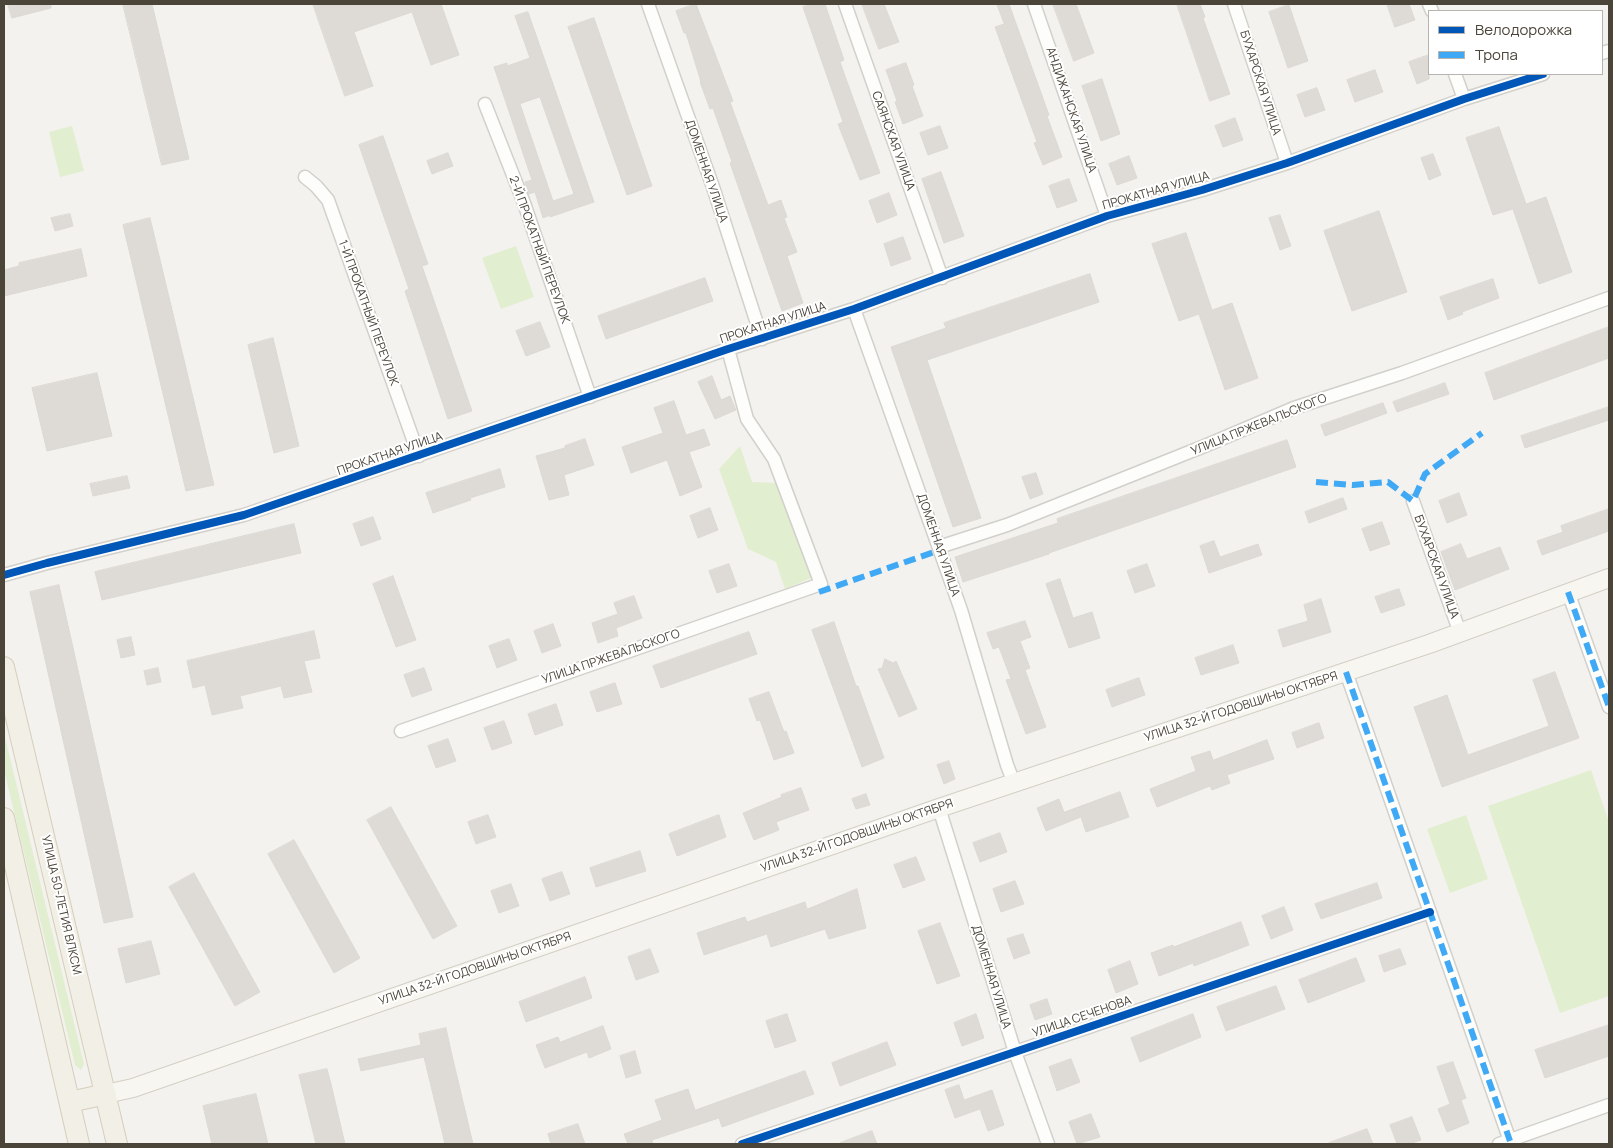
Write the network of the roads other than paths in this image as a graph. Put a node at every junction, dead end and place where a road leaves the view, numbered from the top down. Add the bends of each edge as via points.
1 (648, 4) edge
2 (845, 4) edge
3 (1034, 4) edge
4 (1234, 4) edge
5 (1455, 75) edge
6 (1540, 75) edge
7 (1464, 99) junction
8 (485, 104) dead end
9 (1287, 163) junction
10 (305, 177) dead end
11 (1107, 216) junction
12 (942, 278) junction
13 (1609, 298) edge
14 (854, 309) junction
15 (762, 339) junction
16 (728, 349) junction
17 (590, 397) junction
18 (420, 456) junction
19 (1413, 501) dead end
20 (939, 547) junction
21 (4, 576) edge
22 (1609, 578) edge
23 (1568, 592) junction
24 (1460, 633) junction
25 (4, 667) edge
26 (1346, 672) junction
27 (1609, 707) edge
28 (401, 731) dead end
29 (1014, 783) junction
30 (939, 808) junction
31 (4, 818) edge
32 (1430, 912) junction
33 (1015, 1052) junction
34 (106, 1094) junction
35 (70, 1102) junction
36 (1609, 1105) edge
37 (1504, 1142) edge
38 (79, 1144) edge
39 (117, 1144) edge
40 (742, 1144) edge
41 (1048, 1144) edge

1 - 15 street, ДОМЕННАЯ УЛИЦА via 713,187
2 - 12 street, САЯНСКАЯ УЛИЦА
3 - 11 street, АНДИЖАНСКАЯ УЛИЦА
4 - 9 street, БУХАРСКАЯ УЛИЦА
5 - 7 street
6 - 7 street, ПРОКАТНАЯ УЛИЦА
7 - 9 street, ПРОКАТНАЯ УЛИЦА
8 - 17 street, 2-Й ПРОКАТНЫЙ ПЕРЕУЛОК via 524,203
9 - 11 street, ПРОКАТНАЯ УЛИЦА
10 - 18 street, 1-Й ПРОКАТНЫЙ ПЕРЕУЛОК via 328,200
11 - 12 street, ПРОКАТНАЯ УЛИЦА
12 - 14 street, ПРОКАТНАЯ УЛИЦА
13 - 20 street, УЛИЦА ПРЖЕВАЛЬСКОГО via 1402,374 1294,408 1007,525
14 - 15 street, ПРОКАТНАЯ УЛИЦА
14 - 20 street, ДОМЕННАЯ УЛИЦА
15 - 16 street, ПРОКАТНАЯ УЛИЦА
16 - 17 street, ПРОКАТНАЯ УЛИЦА
16 - 28 street, УЛИЦА ПРЖЕВАЛЬСКОГО via 747,419 774,459 820,584
17 - 18 street, ПРОКАТНАЯ УЛИЦА
18 - 21 street, ПРОКАТНАЯ УЛИЦА via 244,515
19 - 24 street, БУХАРСКАЯ УЛИЦА
20 - 29 street, ДОМЕННАЯ УЛИЦА
22 - 23 main road, УЛИЦА 32-Й ГОДОВЩИНЫ ОКТЯБРЯ
23 - 24 main road, УЛИЦА 32-Й ГОДОВЩИНЫ ОКТЯБРЯ
23 - 27 street
24 - 26 main road, УЛИЦА 32-Й ГОДОВЩИНЫ ОКТЯБРЯ
25 - 34 main road, УЛИЦА 50-ЛЕТИЯ ВЛКСМ
26 - 29 main road, УЛИЦА 32-Й ГОДОВЩИНЫ ОКТЯБРЯ
26 - 32 street
29 - 30 main road, УЛИЦА 32-Й ГОДОВЩИНЫ ОКТЯБРЯ
30 - 33 street, ДОМЕННАЯ УЛИЦА
30 - 34 main road, УЛИЦА 32-Й ГОДОВЩИНЫ ОКТЯБРЯ via 133,1088
31 - 35 main road
32 - 33 street, УЛИЦА СЕЧЕНОВА
32 - 37 street
33 - 40 street, УЛИЦА СЕЧЕНОВА
33 - 41 street, ДОМЕННАЯ УЛИЦА
34 - 35 main road
34 - 39 main road, УЛИЦА 50-ЛЕТИЯ ВЛКСМ
35 - 38 main road
36 - 37 street

